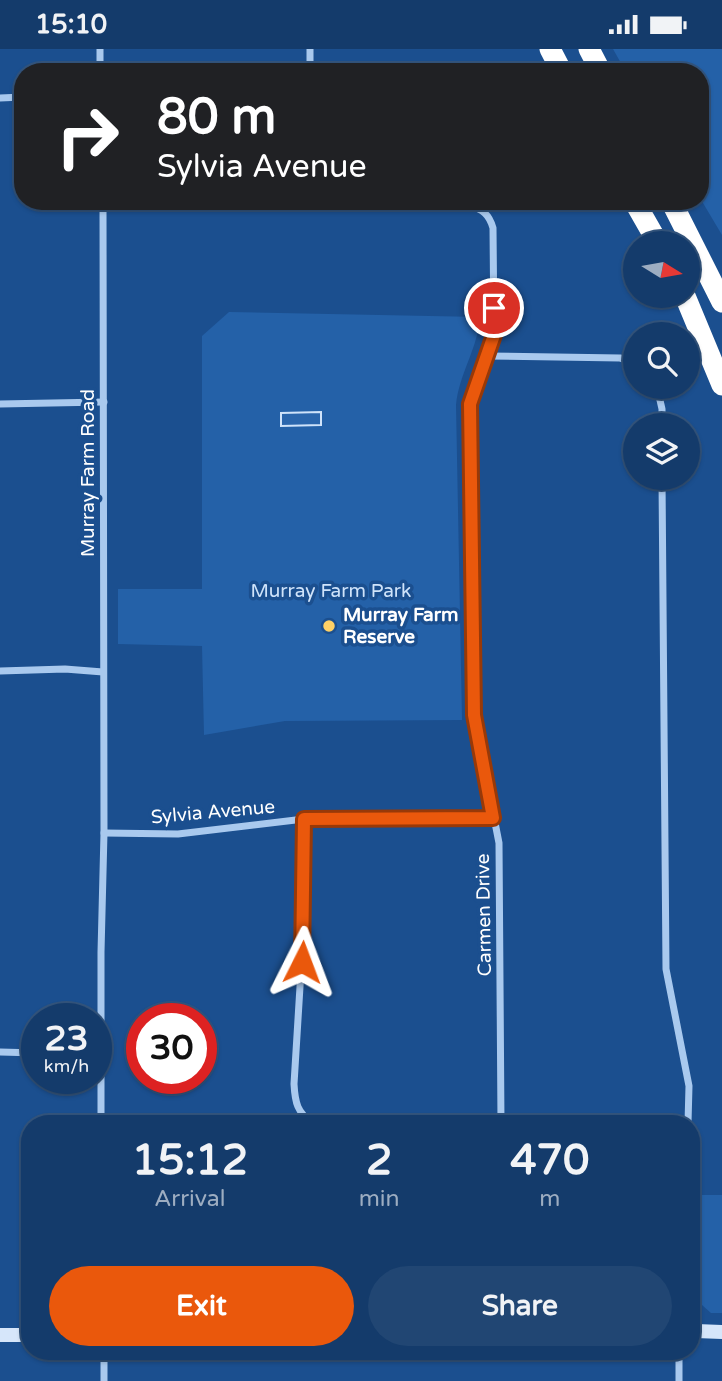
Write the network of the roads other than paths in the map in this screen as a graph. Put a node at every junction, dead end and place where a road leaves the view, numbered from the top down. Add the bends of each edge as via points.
1 (103, 210) edge
2 (484, 210) edge
3 (639, 210) edge
4 (676, 210) edge
5 (651, 231) edge
6 (722, 302) edge
7 (690, 308) edge
8 (487, 356) junction
9 (623, 359) edge
10 (722, 385) edge
11 (104, 403) junction
12 (0, 404) edge
13 (663, 490) edge
14 (0, 671) edge
15 (103, 671) junction
16 (493, 818) junction
17 (304, 819) junction
18 (104, 833) junction
19 (99, 1003) edge
20 (0, 1052) edge
21 (21, 1053) edge
22 (100, 1094) edge
23 (101, 1115) edge
24 (304, 1115) edge
25 (501, 1115) edge
26 (688, 1115) edge
27 (700, 1331) edge
28 (722, 1332) edge
29 (0, 1335) edge
30 (21, 1335) edge
31 (104, 1360) edge
32 (679, 1360) edge
33 (104, 1381) edge
34 (679, 1381) edge

1 - 11 street, Murray Farm Road
2 - 8 street, Carmen Drive via 493,228 494,335
3 - 5 highway
4 - 6 highway
7 - 10 highway
8 - 9 street
8 - 16 street, Carmen Drive via 470,404 474,715
11 - 12 street
11 - 15 street, Murray Farm Road
13 - 26 street via 666,969 689,1086
14 - 15 street
15 - 18 street, Murray Farm Road
16 - 17 street, Sylvia Avenue
16 - 25 street, Carmen Drive via 499,843
17 - 18 street, Sylvia Avenue via 178,834
17 - 24 street via 294,1084 295,1103
18 - 19 street, Murray Farm Road
20 - 21 street
22 - 23 street, Murray Farm Road
27 - 28 main road
29 - 30 main road
31 - 33 street
32 - 34 street

